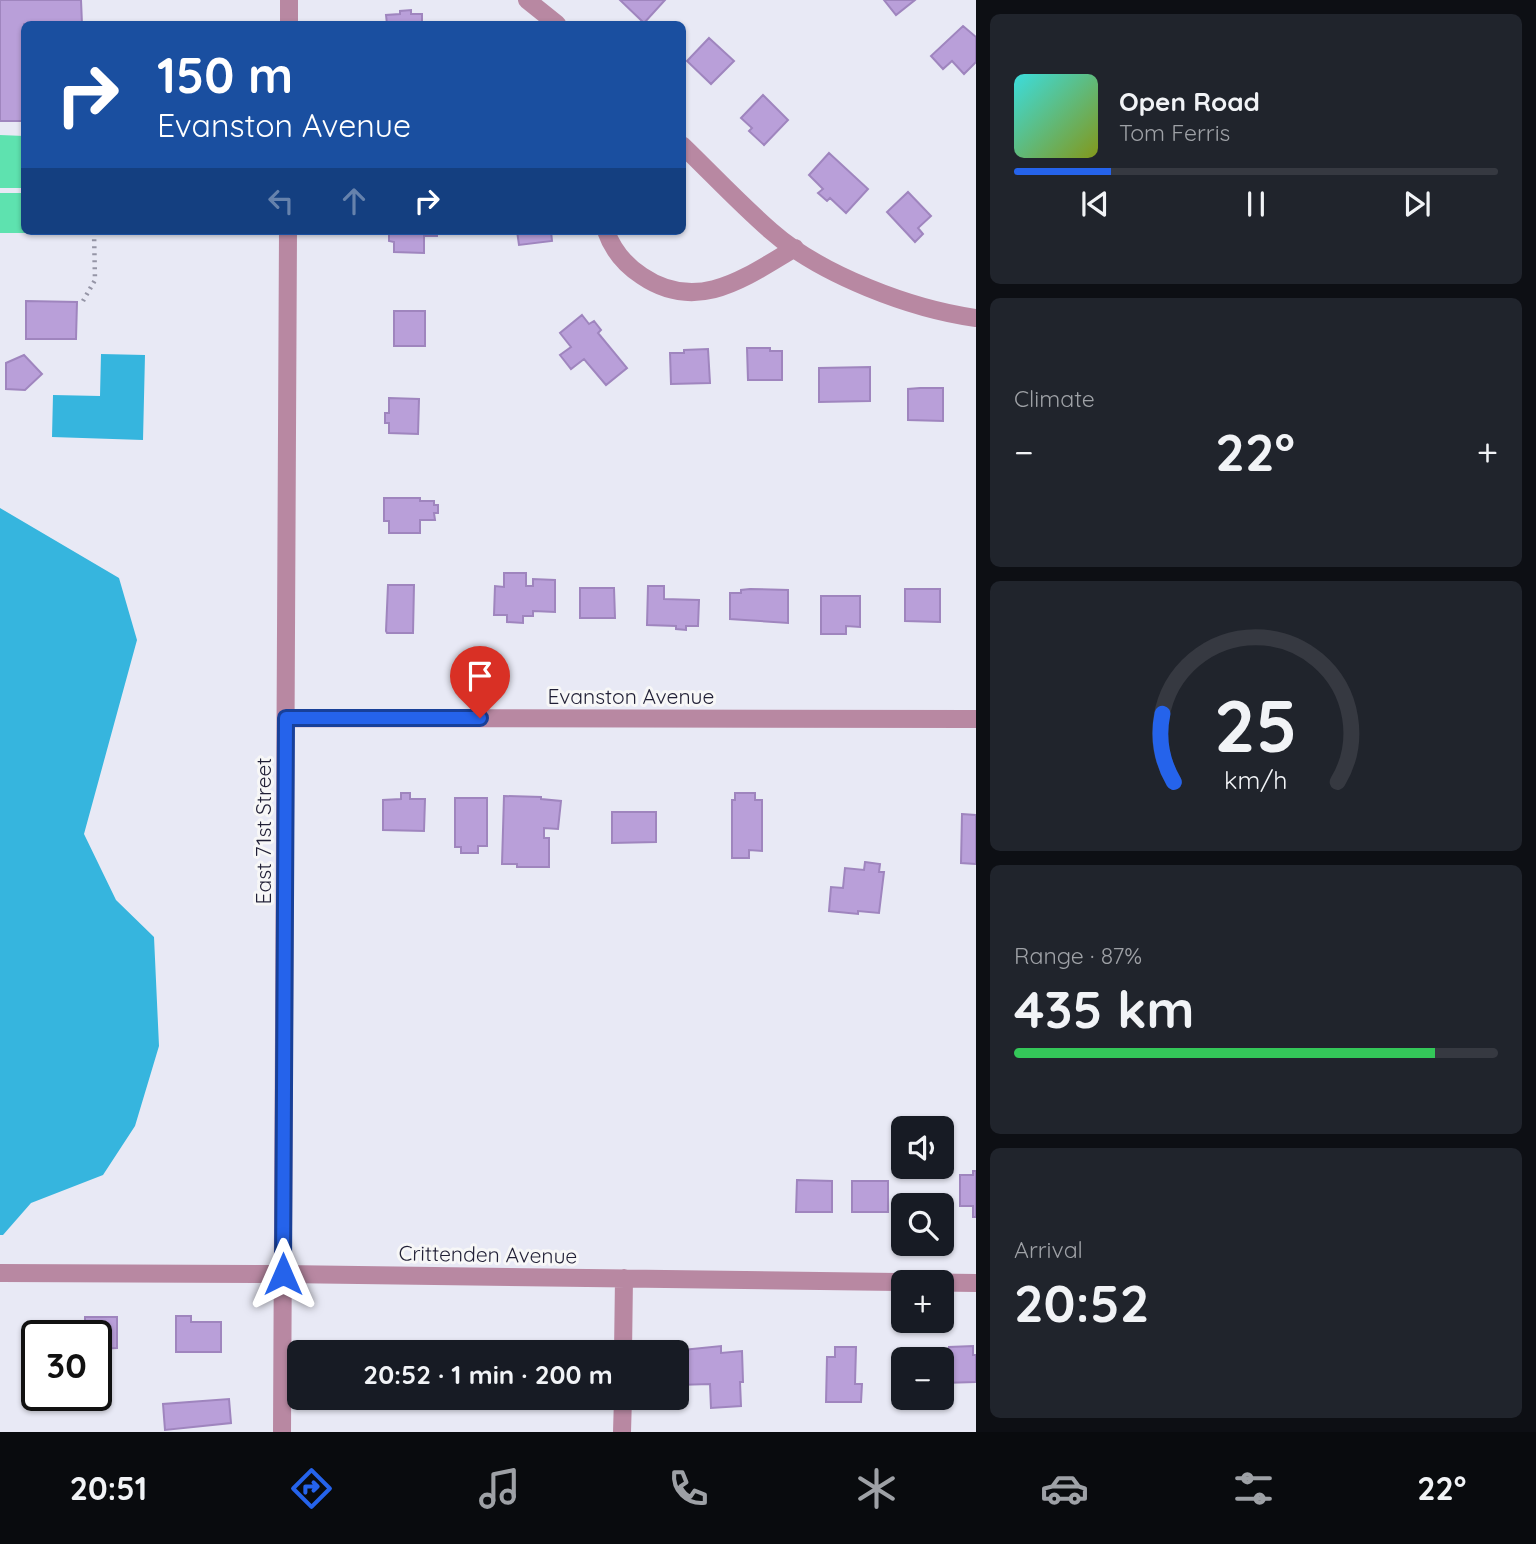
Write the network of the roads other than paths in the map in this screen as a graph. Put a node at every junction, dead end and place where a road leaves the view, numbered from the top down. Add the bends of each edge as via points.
1 (289, 0) edge
2 (527, 0) edge
3 (289, 21) edge
4 (553, 21) edge
5 (686, 149) edge
6 (288, 235) edge
7 (608, 235) edge
8 (795, 248) junction
9 (976, 318) edge
10 (286, 718) junction
11 (976, 719) edge
12 (0, 1273) edge
13 (283, 1274) junction
14 (624, 1278) junction
15 (976, 1283) edge
16 (623, 1340) edge
17 (623, 1410) edge
18 (282, 1432) edge
19 (622, 1432) edge

1 - 3 street
2 - 4 street
5 - 8 street via 772,232
6 - 10 street, East 71st Street
7 - 8 street via 619,257 636,273 661,287 684,292 707,292 735,284
8 - 9 street via 880,293
10 - 11 street, Evanston Avenue
10 - 13 street, East 71st Street
12 - 13 street, Crittenden Avenue
13 - 14 street, Crittenden Avenue
13 - 18 street, East 71st Street
14 - 15 street, Crittenden Avenue
14 - 16 street
17 - 19 street

